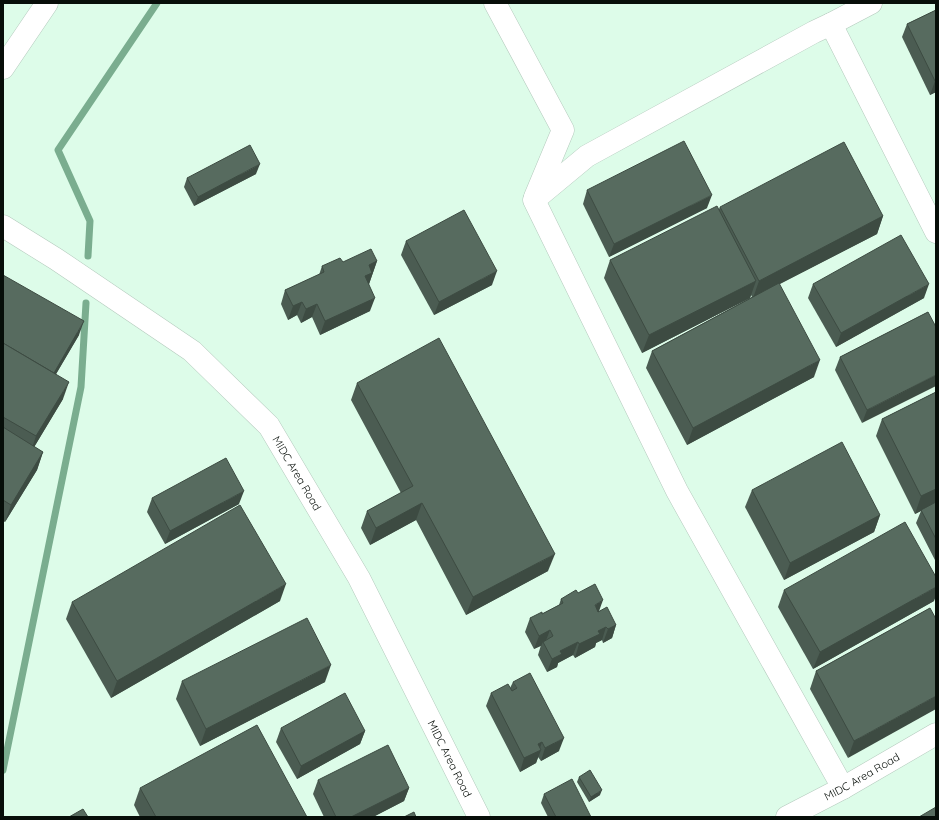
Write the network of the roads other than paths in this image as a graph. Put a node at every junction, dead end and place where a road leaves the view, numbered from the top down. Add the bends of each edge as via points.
1 (47, 3) edge
2 (495, 3) edge
3 (871, 3) edge
4 (831, 24) junction
5 (3, 68) edge
6 (534, 200) junction
7 (3, 226) edge
8 (936, 232) edge
9 (936, 734) edge
10 (843, 788) junction
11 (479, 817) edge
12 (787, 817) edge

1 - 5 street
2 - 6 street via 563,130
3 - 4 street
4 - 6 street via 587,156
4 - 8 street
6 - 10 street via 677,491
7 - 11 street, MIDC Area Road via 192,351 269,426 359,578
9 - 10 street, MIDC Area Road
10 - 12 street, MIDC Area Road

